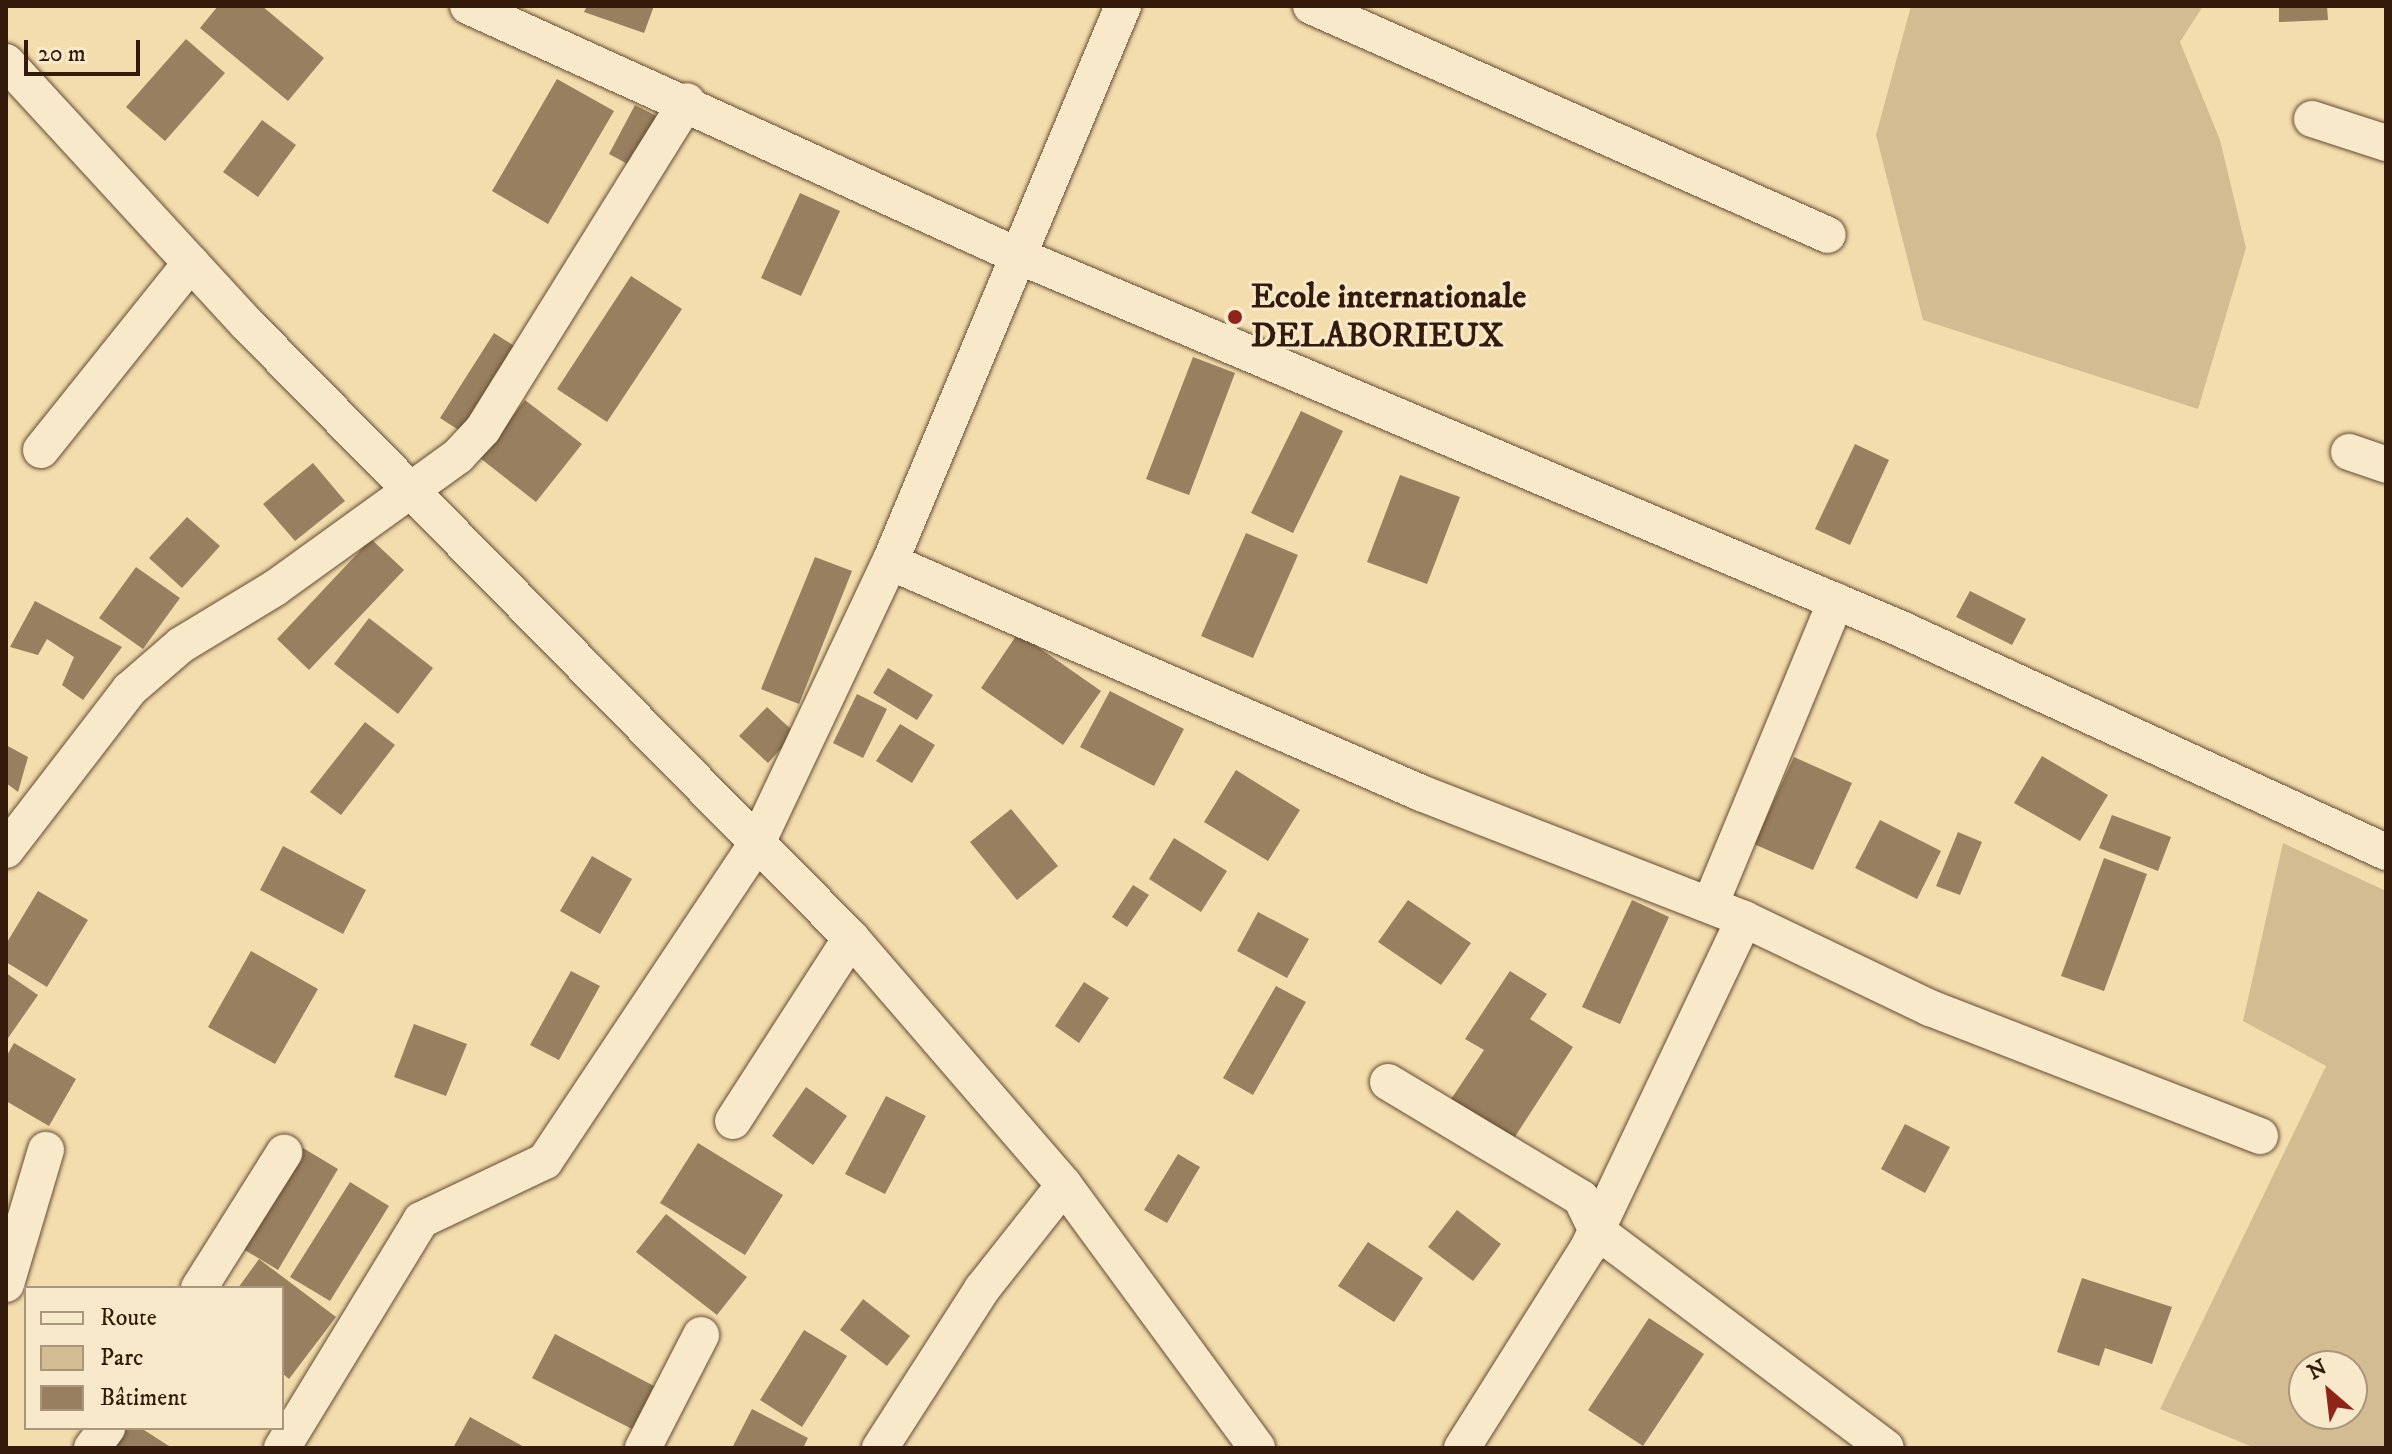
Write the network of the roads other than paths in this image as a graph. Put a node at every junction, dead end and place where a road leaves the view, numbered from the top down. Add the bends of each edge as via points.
1 (468, 6) edge
2 (1123, 6) edge
3 (1311, 6) edge
4 (6, 62) edge
5 (687, 101) junction
6 (2312, 119) dead end
7 (2386, 143) edge
8 (1828, 235) dead end
9 (1014, 254) junction
10 (191, 263) junction
11 (41, 450) dead end
12 (2349, 452) dead end
13 (2386, 465) edge
14 (412, 491) junction
15 (890, 562) junction
16 (1836, 601) junction
17 (757, 843) junction
18 (6, 850) edge
19 (2386, 852) edge
20 (1710, 905) junction
21 (1744, 919) junction
22 (851, 938) junction
23 (1388, 1082) dead end
24 (733, 1121) dead end
25 (2260, 1136) dead end
26 (46, 1150) dead end
27 (284, 1153) dead end
28 (1064, 1185) junction
29 (1597, 1231) junction
30 (6, 1284) edge
31 (200, 1286) edge
32 (701, 1335) dead end
33 (106, 1430) edge
34 (92, 1448) edge
35 (282, 1448) edge
36 (643, 1448) edge
37 (880, 1448) edge
38 (1257, 1448) edge
39 (1462, 1448) edge
40 (1886, 1448) edge

1 - 5 street
2 - 9 street
3 - 8 street
4 - 10 street
5 - 9 street
5 - 14 street via 483,429
6 - 7 street
9 - 15 street
9 - 16 street
10 - 11 street
10 - 14 street
12 - 13 street
14 - 17 street
14 - 18 street via 181,645 129,690
15 - 17 street
15 - 20 street via 1421,793
16 - 19 street
16 - 20 street
17 - 22 street
17 - 35 street via 545,1161 421,1220
20 - 21 street
21 - 25 street via 1930,1008
21 - 29 street
22 - 24 street
22 - 28 street
23 - 29 street via 1581,1198
26 - 30 street
27 - 31 street
28 - 37 street via 982,1289
28 - 38 street
29 - 39 street
29 - 40 street
32 - 36 street
33 - 34 street

